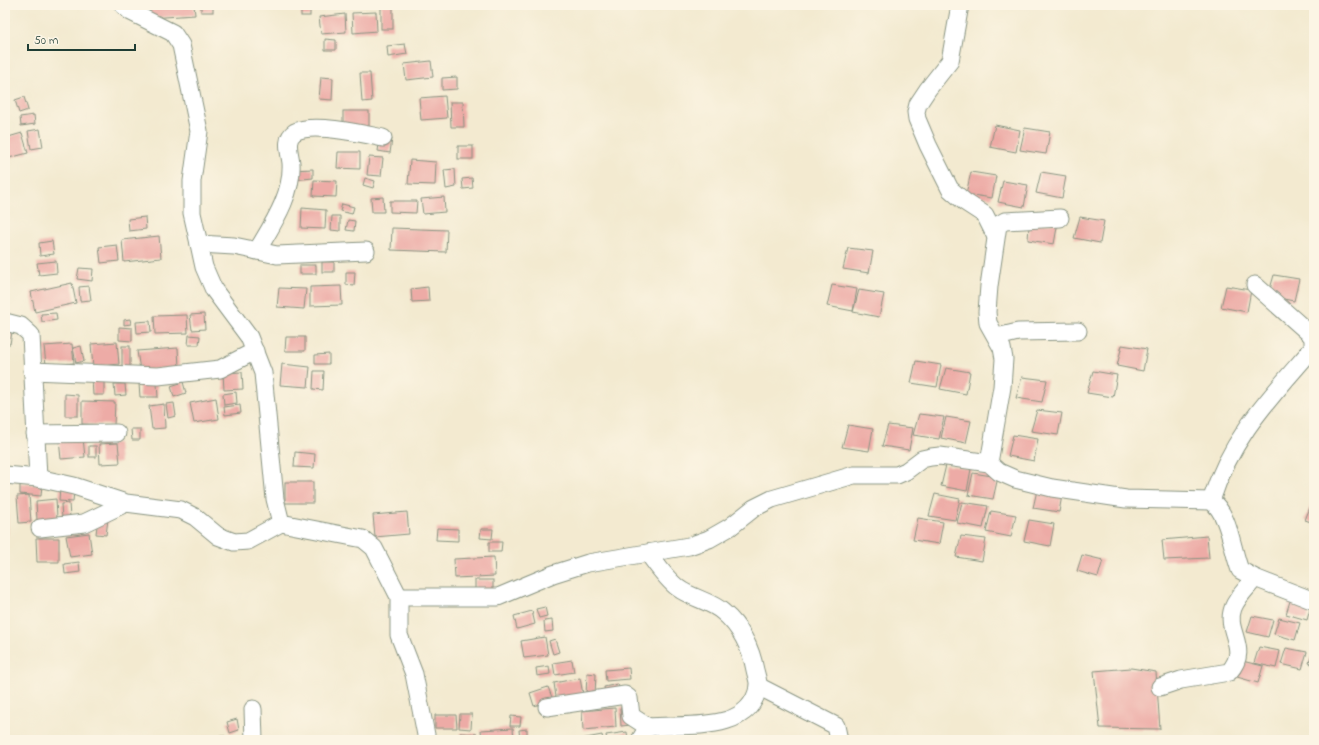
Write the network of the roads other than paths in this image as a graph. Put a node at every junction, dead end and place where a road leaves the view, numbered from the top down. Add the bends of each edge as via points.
1 (123, 5) edge
2 (960, 5) edge
3 (383, 138) dead end
4 (1060, 218) dead end
5 (996, 235) junction
6 (199, 244) junction
7 (257, 251) junction
8 (366, 251) dead end
9 (1255, 285) dead end
10 (5, 322) edge
11 (1078, 331) dead end
12 (997, 337) junction
13 (255, 351) junction
14 (32, 371) junction
15 (117, 433) dead end
16 (35, 434) junction
17 (988, 464) junction
18 (5, 475) edge
19 (38, 478) junction
20 (1211, 501) junction
21 (126, 503) junction
22 (281, 523) junction
23 (40, 528) dead end
24 (648, 554) junction
25 (1256, 578) junction
26 (399, 597) junction
27 (1314, 602) edge
28 (758, 686) junction
29 (1160, 687) dead end
30 (547, 707) dead end
31 (253, 709) dead end
32 (644, 734) edge
33 (254, 740) edge
34 (427, 740) edge
35 (839, 740) edge

1 - 6 street via 131,12 172,33 181,46 199,131 192,181 192,213
2 - 5 street via 950,61 918,104 917,119 950,188 985,215
3 - 7 street via 320,128 296,131 290,136 288,147 291,164 287,189 280,210
4 - 5 street via 1005,221 998,225
5 - 12 street via 987,312 988,323
6 - 7 street via 234,246
6 - 13 street via 204,267 214,290 249,337
7 - 8 street via 277,255
9 - 20 street via 1310,334 1313,338 1313,348 1250,422 1232,449 1218,478
10 - 14 street via 21,326 31,335
11 - 12 street via 1018,332
12 - 17 street via 1004,359 1002,387
13 - 14 street via 220,369 166,376
13 - 22 street via 263,373 275,499
14 - 16 street
15 - 16 street
16 - 19 street
17 - 20 street via 1015,479 1052,488 1126,499
17 - 24 street via 936,456 922,459 897,475 854,475 772,499 754,508 730,527 709,539 689,546
18 - 19 street
19 - 21 street via 98,492
20 - 25 street via 1218,505 1230,533 1240,570
21 - 22 street via 181,510 195,516 218,536 234,542 248,540
21 - 23 street via 84,523
22 - 26 street via 334,532 369,542
24 - 26 street via 588,563 493,598
24 - 28 street via 678,589 722,611 737,625 754,666
25 - 27 street
25 - 29 street via 1233,607 1231,616 1239,656 1229,672 1181,680
26 - 34 street via 399,635 414,674
28 - 32 street via 752,705 740,715 722,722
28 - 35 street via 836,726
30 - 32 street via 625,695 633,717
31 - 33 street

